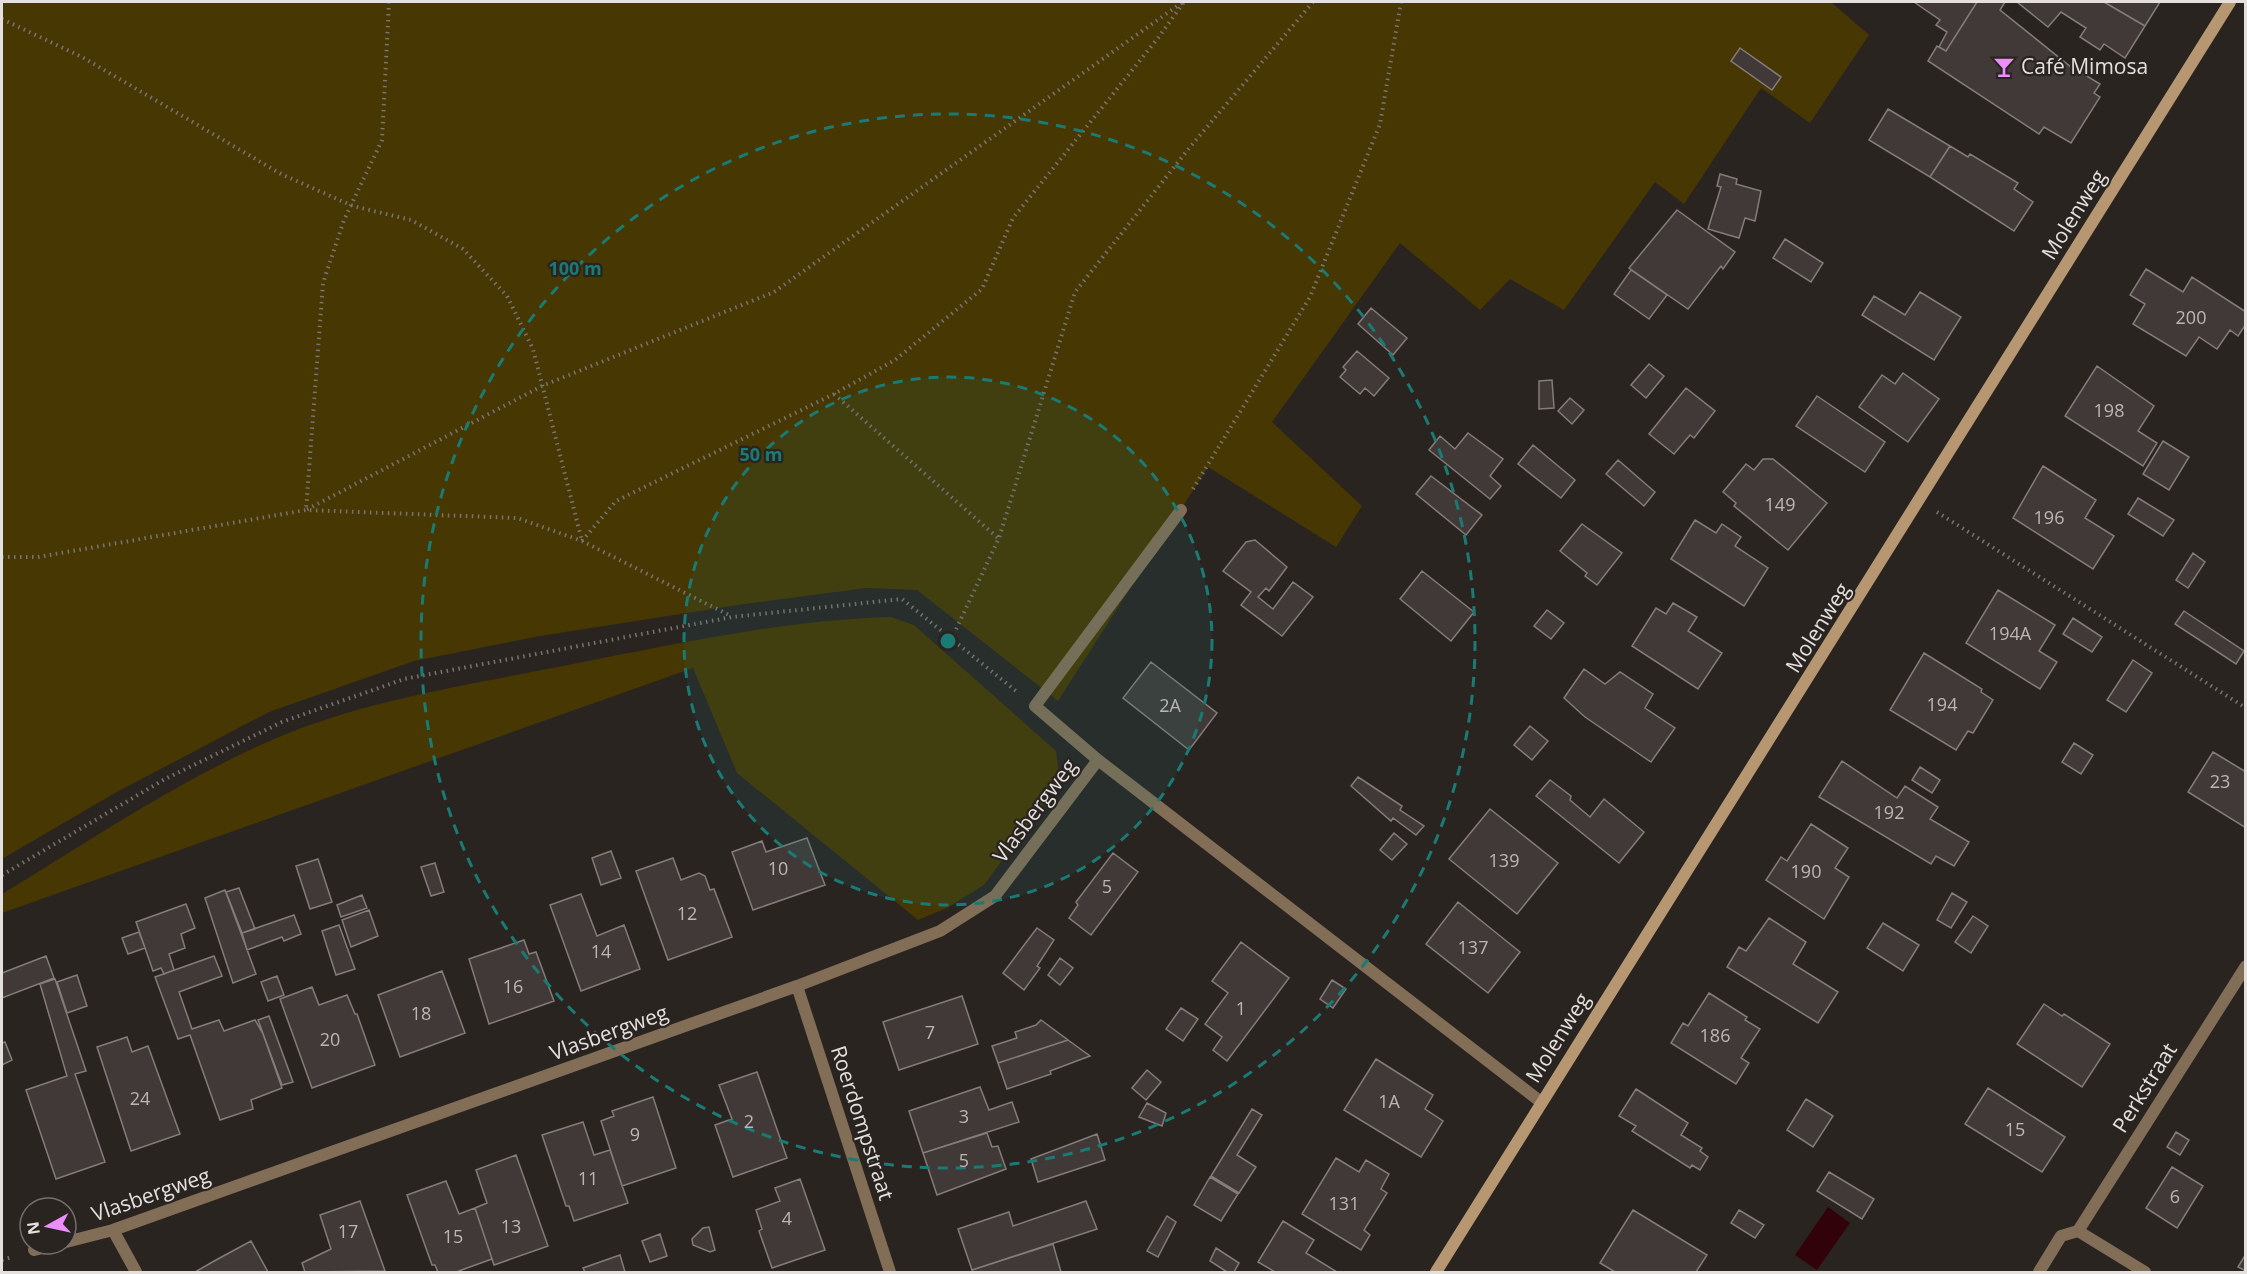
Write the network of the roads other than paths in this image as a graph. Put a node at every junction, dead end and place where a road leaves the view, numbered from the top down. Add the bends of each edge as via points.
1 (2230, 2) edge
2 (1180, 510) road end
3 (1098, 760) junction
4 (2246, 966) edge
5 (797, 986) junction
6 (1541, 1102) junction
7 (113, 1230) junction
8 (2078, 1230) junction
9 (78, 1239) edge
10 (136, 1272) edge
11 (890, 1272) edge
12 (1436, 1272) edge
13 (2039, 1272) edge
14 (2145, 1272) edge

1 - 6 street, Molenweg
2 - 3 street, Vlasbergweg via 1035,706
3 - 5 street, Vlasbergweg via 995,896 939,931
3 - 6 street, Vlasbergweg
4 - 8 street, Perkstraat
5 - 7 street, Vlasbergweg
5 - 11 street, Roerdompstraat
6 - 12 street, Molenweg
7 - 9 street, Vlasbergweg
7 - 10 street
8 - 13 street, Perkstraat via 2061,1236
8 - 14 street

